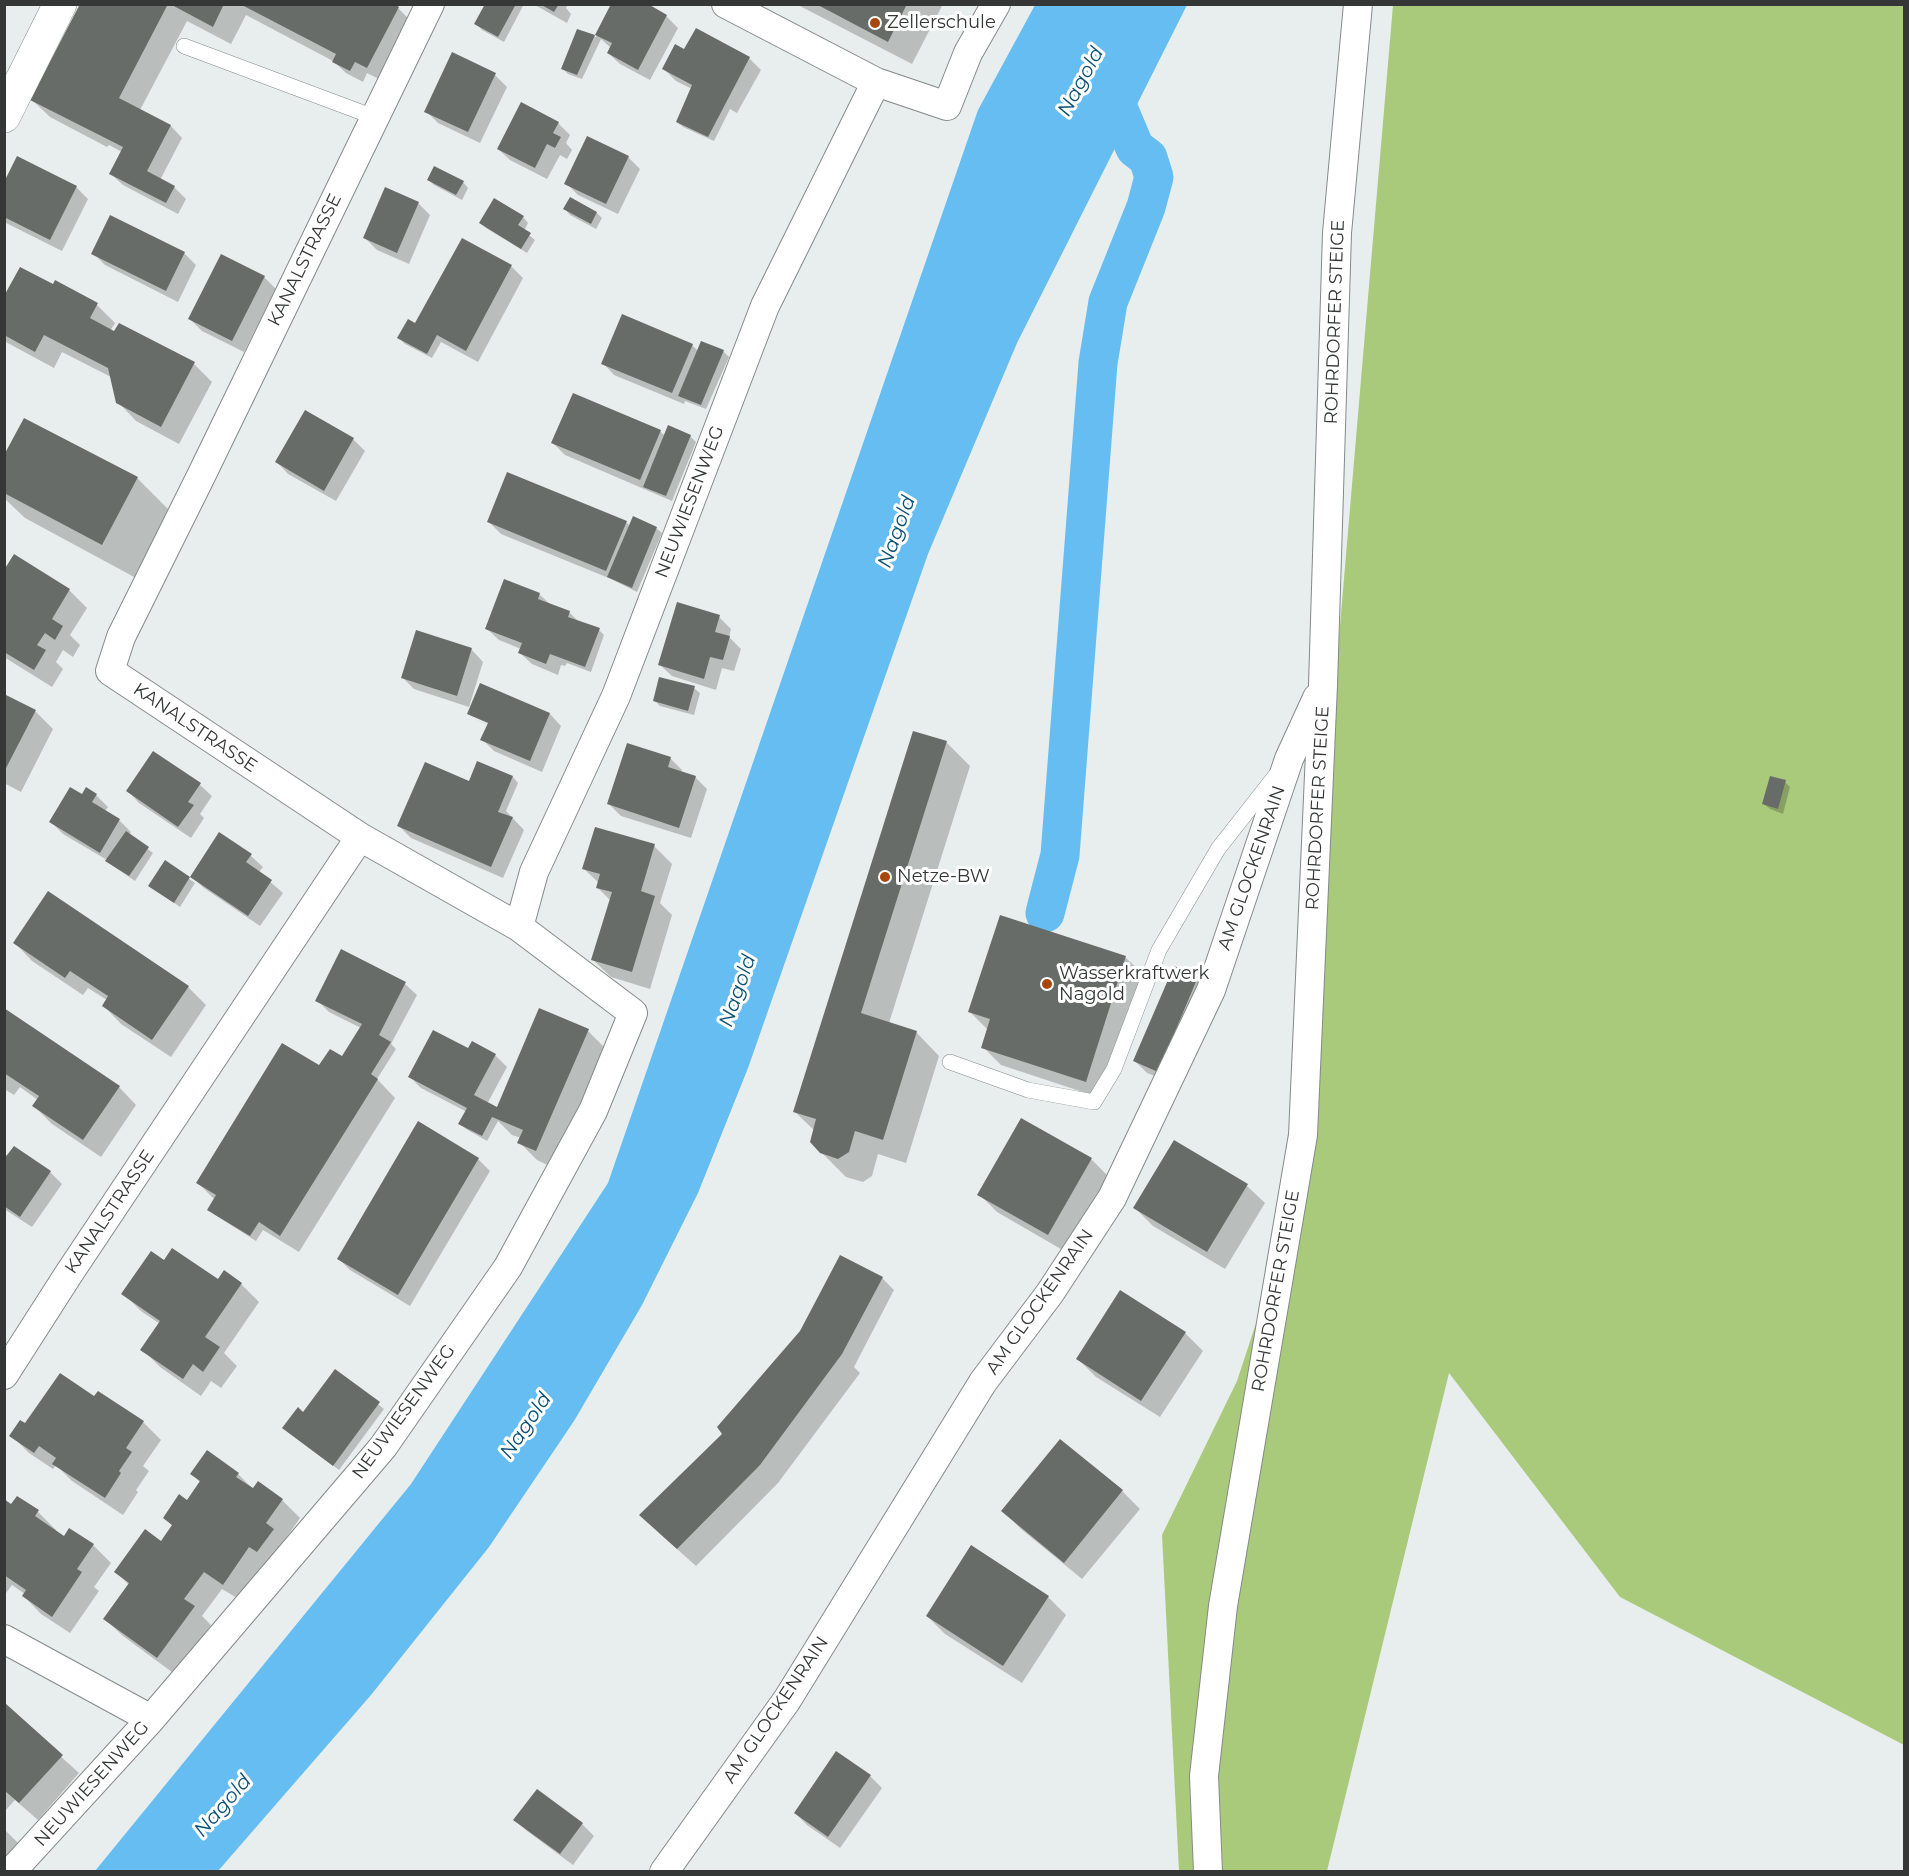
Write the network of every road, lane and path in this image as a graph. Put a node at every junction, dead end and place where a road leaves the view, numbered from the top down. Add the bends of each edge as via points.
1 (60, 4) edge
2 (430, 4) edge
3 (726, 4) edge
4 (996, 4) edge
5 (1358, 4) edge
6 (184, 46) dead end
7 (876, 82) junction
8 (4, 116) edge
9 (374, 117) junction
10 (1323, 685) junction
11 (1288, 759) junction
12 (360, 837) junction
13 (519, 927) junction
14 (950, 1062) dead end
15 (4, 1375) edge
16 (4, 1638) edge
17 (151, 1719) junction
18 (11, 1872) edge
19 (664, 1872) edge
20 (1208, 1872) edge

1 - 8 main road
2 - 9 street, KANALSTRASSE
3 - 7 street
4 - 7 street via 968,54 947,106
5 - 10 street, ROHRDORFER STEIGE via 1337,232
6 - 9 lane
7 - 13 street, NEUWIESENWEG via 765,306 616,696 534,872
9 - 12 street, KANALSTRASSE via 121,637 110,671
10 - 11 street, AM GLOCKENRAIN
10 - 20 street, ROHRDORFER STEIGE via 1303,1135 1223,1606 1204,1776
11 - 14 lane via 1218,849 1159,950 1114,1069 1094,1102 1028,1090
11 - 19 street, AM GLOCKENRAIN via 1211,990 1112,1198 1050,1293 983,1382 787,1700
12 - 13 street, NEUWIESENWEG
12 - 15 street, KANALSTRASSE
13 - 17 street, NEUWIESENWEG via 633,1013 593,1111 508,1267 383,1447
16 - 17 street
17 - 18 street, NEUWIESENWEG

